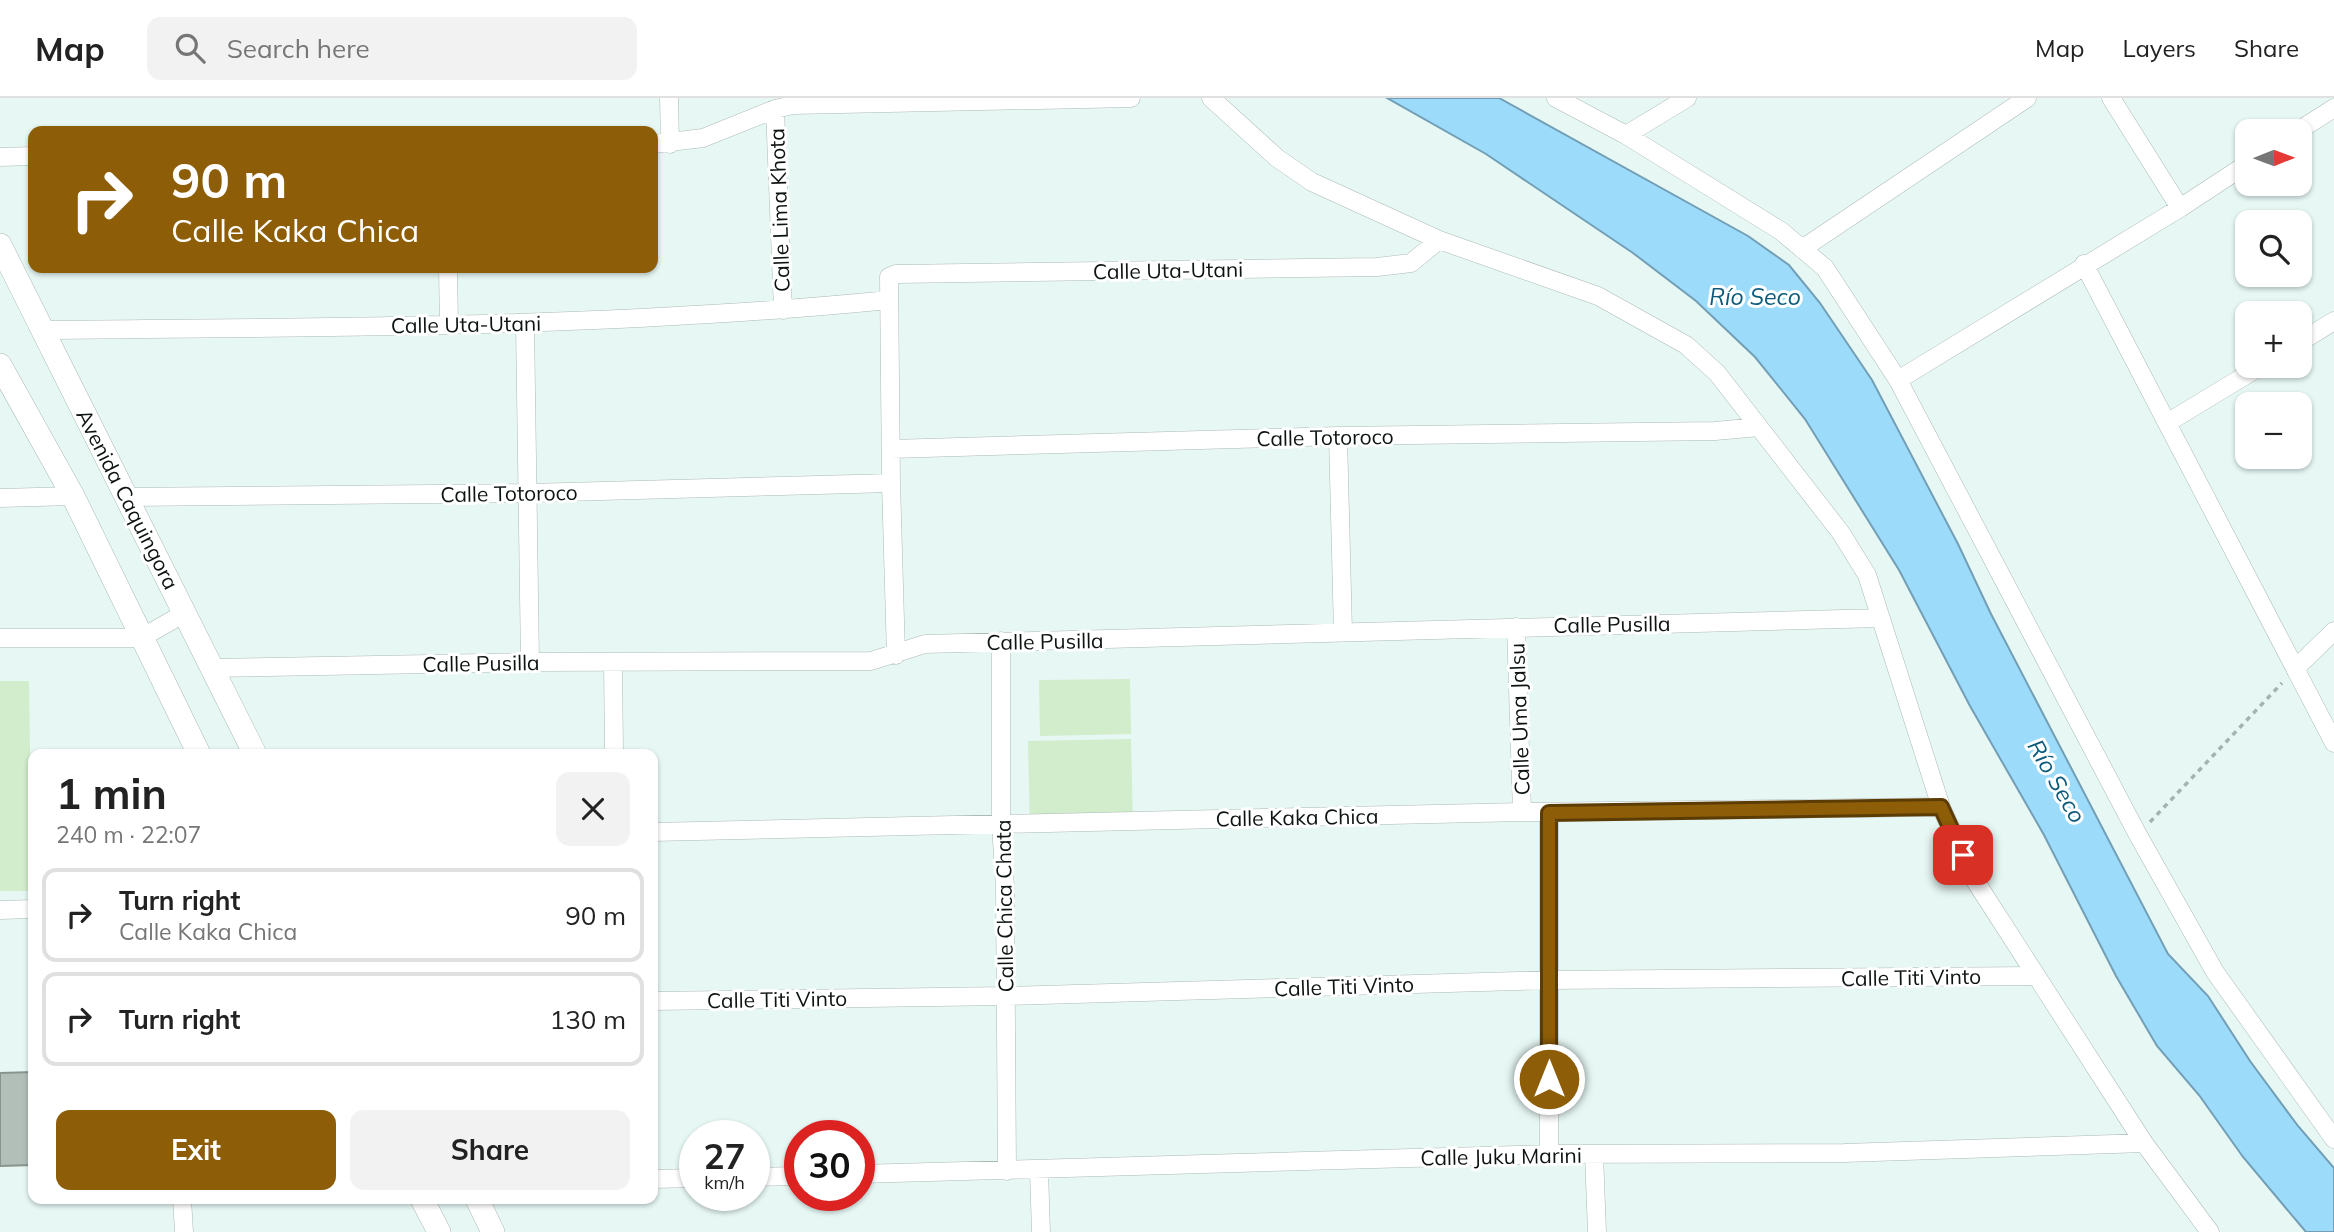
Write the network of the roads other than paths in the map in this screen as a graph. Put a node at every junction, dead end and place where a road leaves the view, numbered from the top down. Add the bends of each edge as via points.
1 (670, 98) edge
2 (1131, 98) edge
3 (1211, 98) edge
4 (1556, 98) edge
5 (1687, 98) edge
6 (2027, 98) edge
7 (2111, 98) edge
8 (2334, 108) edge
9 (775, 109) junction
10 (2312, 122) edge
11 (1626, 135) junction
12 (661, 144) edge
13 (28, 156) edge
14 (0, 157) edge
15 (2235, 172) edge
16 (2180, 208) junction
17 (1439, 240) junction
18 (0, 245) edge
19 (1802, 249) junction
20 (2084, 264) junction
21 (448, 273) edge
22 (889, 300) junction
23 (783, 310) junction
24 (2334, 321) edge
25 (525, 324) junction
26 (449, 326) junction
27 (43, 330) junction
28 (2312, 335) edge
29 (0, 365) edge
30 (2241, 378) edge
31 (1898, 380) junction
32 (2167, 423) junction
33 (1759, 427) junction
34 (1338, 436) junction
35 (891, 449) junction
36 (891, 483) junction
37 (529, 493) junction
38 (74, 496) junction
39 (127, 497) junction
40 (0, 498) edge
41 (185, 613) junction
42 (1880, 618) junction
43 (1516, 627) junction
44 (2334, 631) edge
45 (1343, 632) junction
46 (0, 638) edge
47 (141, 638) junction
48 (1000, 642) junction
49 (896, 655) junction
50 (530, 662) junction
51 (613, 663) junction
52 (214, 668) junction
53 (2295, 669) junction
54 (2334, 743) edge
55 (196, 749) edge
56 (254, 749) edge
57 (614, 749) edge
58 (1941, 807) junction
59 (1522, 812) junction
60 (1549, 813) junction
61 (1001, 824) junction
62 (658, 832) edge
63 (28, 909) edge
64 (0, 910) edge
65 (2035, 976) junction
66 (1549, 980) junction
67 (1006, 996) junction
68 (658, 1001) edge
69 (2334, 1139) edge
70 (2144, 1143) junction
71 (1549, 1154) junction
72 (1594, 1154) junction
73 (1007, 1171) junction
74 (1039, 1171) junction
75 (875, 1174) edge
76 (679, 1178) edge
77 (658, 1179) edge
78 (182, 1204) edge
79 (425, 1204) edge
80 (479, 1204) edge
81 (184, 1232) edge
82 (439, 1232) edge
83 (493, 1232) edge
84 (1041, 1232) edge
85 (1597, 1232) edge
86 (2210, 1232) edge

1 - 12 street
2 - 9 street via 814,104
3 - 17 street via 1277,158 1312,182
4 - 11 street
5 - 11 street
6 - 19 street
7 - 16 street
8 - 10 street
9 - 12 street via 703,138
9 - 23 street, Calle Lima Khota
11 - 19 street via 1781,231
13 - 14 street
15 - 16 street
16 - 20 street
17 - 22 street, Calle Uta-Utani via 1411,263 1377,267 896,274 889,277
17 - 33 street via 1598,296 1686,345 1717,373
18 - 27 street, Avenida Caquingora
19 - 31 street via 1825,268
20 - 31 street
20 - 32 street
21 - 26 street
22 - 23 street, Calle Uta-Utani
22 - 35 street
23 - 25 street, Calle Uta-Utani
24 - 28 street
25 - 26 street, Calle Uta-Utani
25 - 37 street
26 - 27 street, Calle Uta-Utani
27 - 39 street, Avenida Caquingora
29 - 38 street
30 - 32 street
31 - 69 street via 2215,972
32 - 53 street
33 - 34 street, Calle Totoroco
33 - 42 street via 1841,533 1867,575
34 - 35 street, Calle Totoroco
34 - 45 street
35 - 36 street
36 - 37 street, Calle Totoroco
36 - 49 street
37 - 39 street, Calle Totoroco
37 - 50 street
38 - 40 street
38 - 47 street
39 - 41 street, Avenida Caquingora
41 - 47 street
41 - 52 street, Avenida Caquingora
42 - 43 street, Calle Pusilla
42 - 58 street
43 - 45 street, Calle Pusilla
43 - 59 street, Calle Uma Jalsu
44 - 53 street
45 - 48 street, Calle Pusilla
46 - 47 street
47 - 55 street
48 - 49 street, Calle Pusilla via 925,644
48 - 61 street, Calle Chica Chata
49 - 51 street, Calle Pusilla via 871,662
50 - 51 street, Calle Pusilla
50 - 52 street, Calle Pusilla
51 - 57 street
52 - 56 street, Avenida Caquingora
53 - 54 street
58 - 60 street, Calle Kaka Chica
58 - 65 street via 1975,879
59 - 60 street, Calle Kaka Chica
59 - 61 street, Calle Kaka Chica
60 - 66 street, Calle Uma Jalsu
61 - 62 street, Calle Kaka Chica
61 - 67 street, Calle Chica Chata
63 - 64 street
65 - 66 street, Calle Titi Vinto
65 - 70 street
66 - 67 street, Calle Titi Vinto
66 - 71 street, Calle Uma Jalsu
67 - 68 street, Calle Titi Vinto
67 - 73 street, Calle Chica Chata
70 - 72 street, Calle Juku Marini via 1844,1153
70 - 86 street
71 - 72 street, Calle Juku Marini
71 - 74 street, Calle Juku Marini
72 - 85 street
73 - 74 street, Calle Juku Marini
73 - 75 street, Calle Juku Marini
74 - 84 street
76 - 77 street
78 - 81 street
79 - 82 street
80 - 83 street

